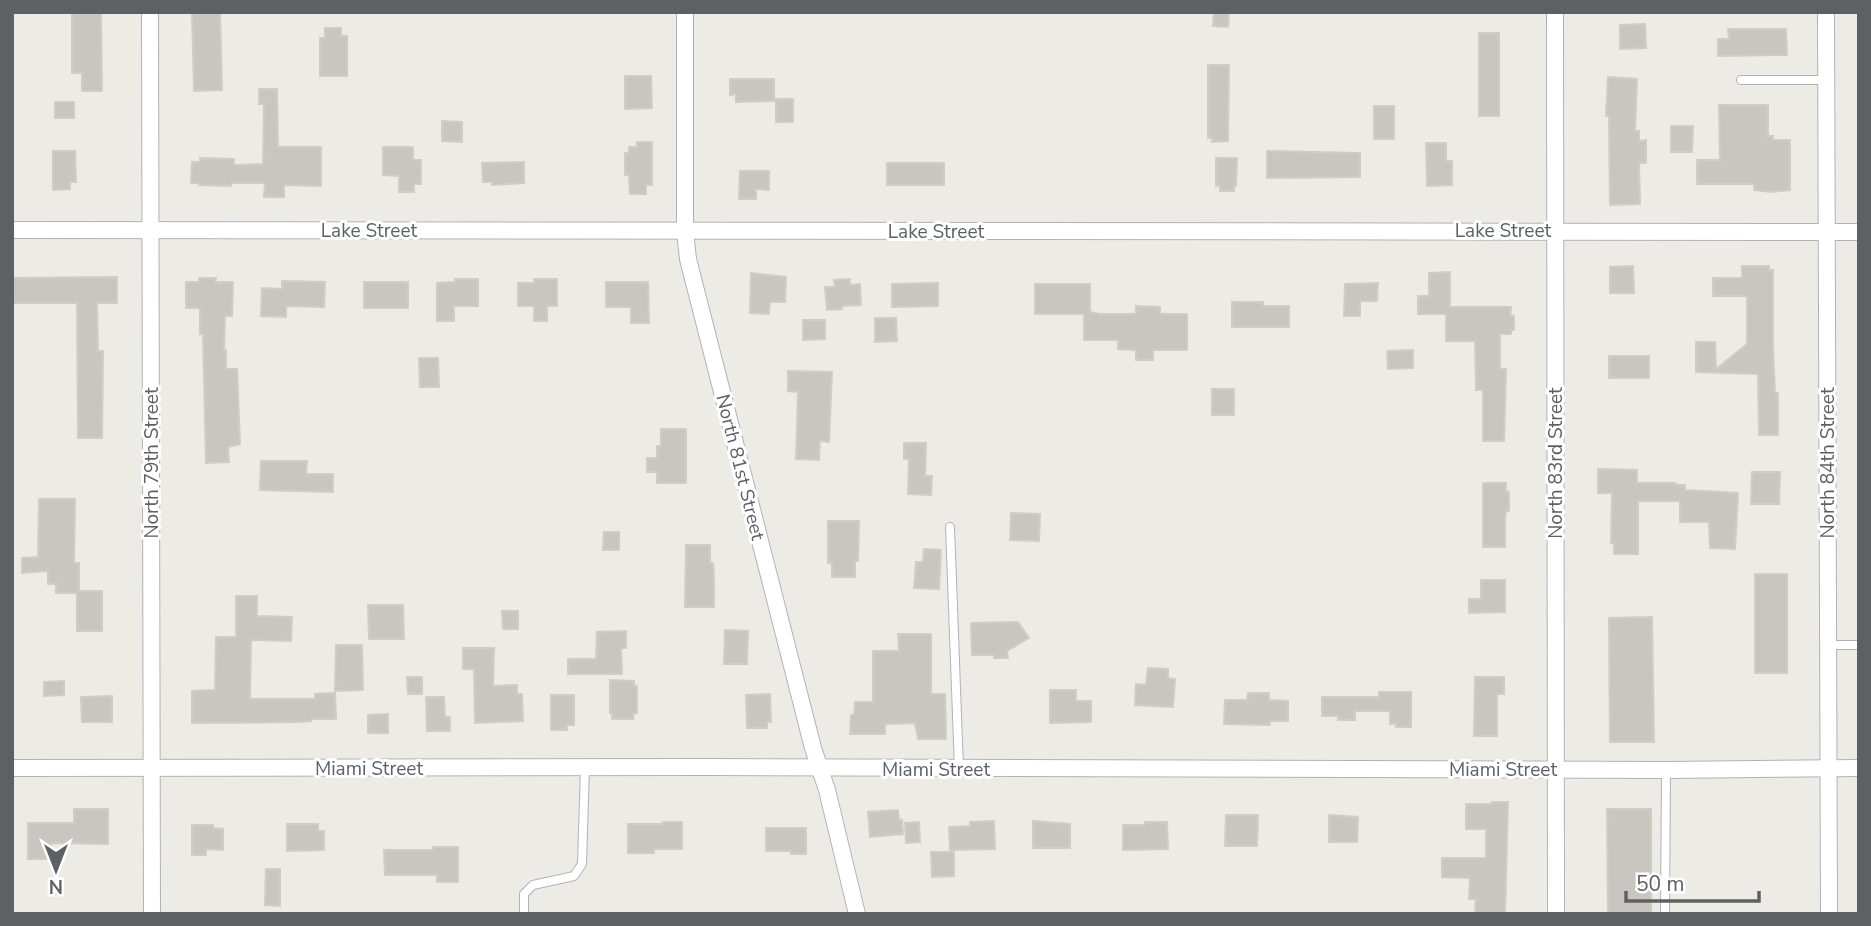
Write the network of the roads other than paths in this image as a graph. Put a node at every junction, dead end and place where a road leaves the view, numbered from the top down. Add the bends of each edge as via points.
1 (150, 12) edge
2 (685, 12) edge
3 (1555, 12) edge
4 (1826, 12) edge
5 (1741, 80) dead end
6 (1827, 80) junction
7 (12, 230) edge
8 (150, 230) junction
9 (1555, 230) junction
10 (685, 231) junction
11 (1827, 232) junction
12 (1859, 232) edge
13 (950, 527) dead end
14 (1828, 645) junction
15 (1859, 645) edge
16 (585, 767) junction
17 (12, 768) edge
18 (151, 768) junction
19 (1828, 768) junction
20 (1859, 768) edge
21 (820, 769) junction
22 (959, 769) junction
23 (1555, 769) junction
24 (1666, 770) junction
25 (152, 914) edge
26 (524, 914) edge
27 (857, 914) edge
28 (1556, 914) edge
29 (1665, 914) edge
30 (1829, 914) edge

1 - 8 street, North 79th Street
2 - 10 street, North 81st Street
3 - 9 street, North 83rd Street
4 - 6 street, North 84th Street
5 - 6 lane
6 - 11 street, North 84th Street
7 - 8 street, Lake Street
8 - 10 street, Lake Street
8 - 18 street, North 79th Street
9 - 10 street, Lake Street
9 - 11 street, Lake Street
9 - 23 street, North 83rd Street
10 - 21 street, North 81st Street via 688,259
11 - 12 street, Lake Street
11 - 14 street, North 84th Street
13 - 22 lane
14 - 15 lane
14 - 19 street, North 84th Street
16 - 18 street, Miami Street
16 - 21 street, Miami Street
16 - 26 lane via 582,864 573,876 533,885 524,894
17 - 18 street, Miami Street
18 - 25 street, North 79th Street
19 - 20 street, Miami Street
19 - 24 street, Miami Street
19 - 30 street, North 84th Street
21 - 22 street, Miami Street
21 - 27 street, North 81st Street
22 - 23 street, Miami Street
23 - 24 street, Miami Street
23 - 28 street, North 83rd Street
24 - 29 lane

